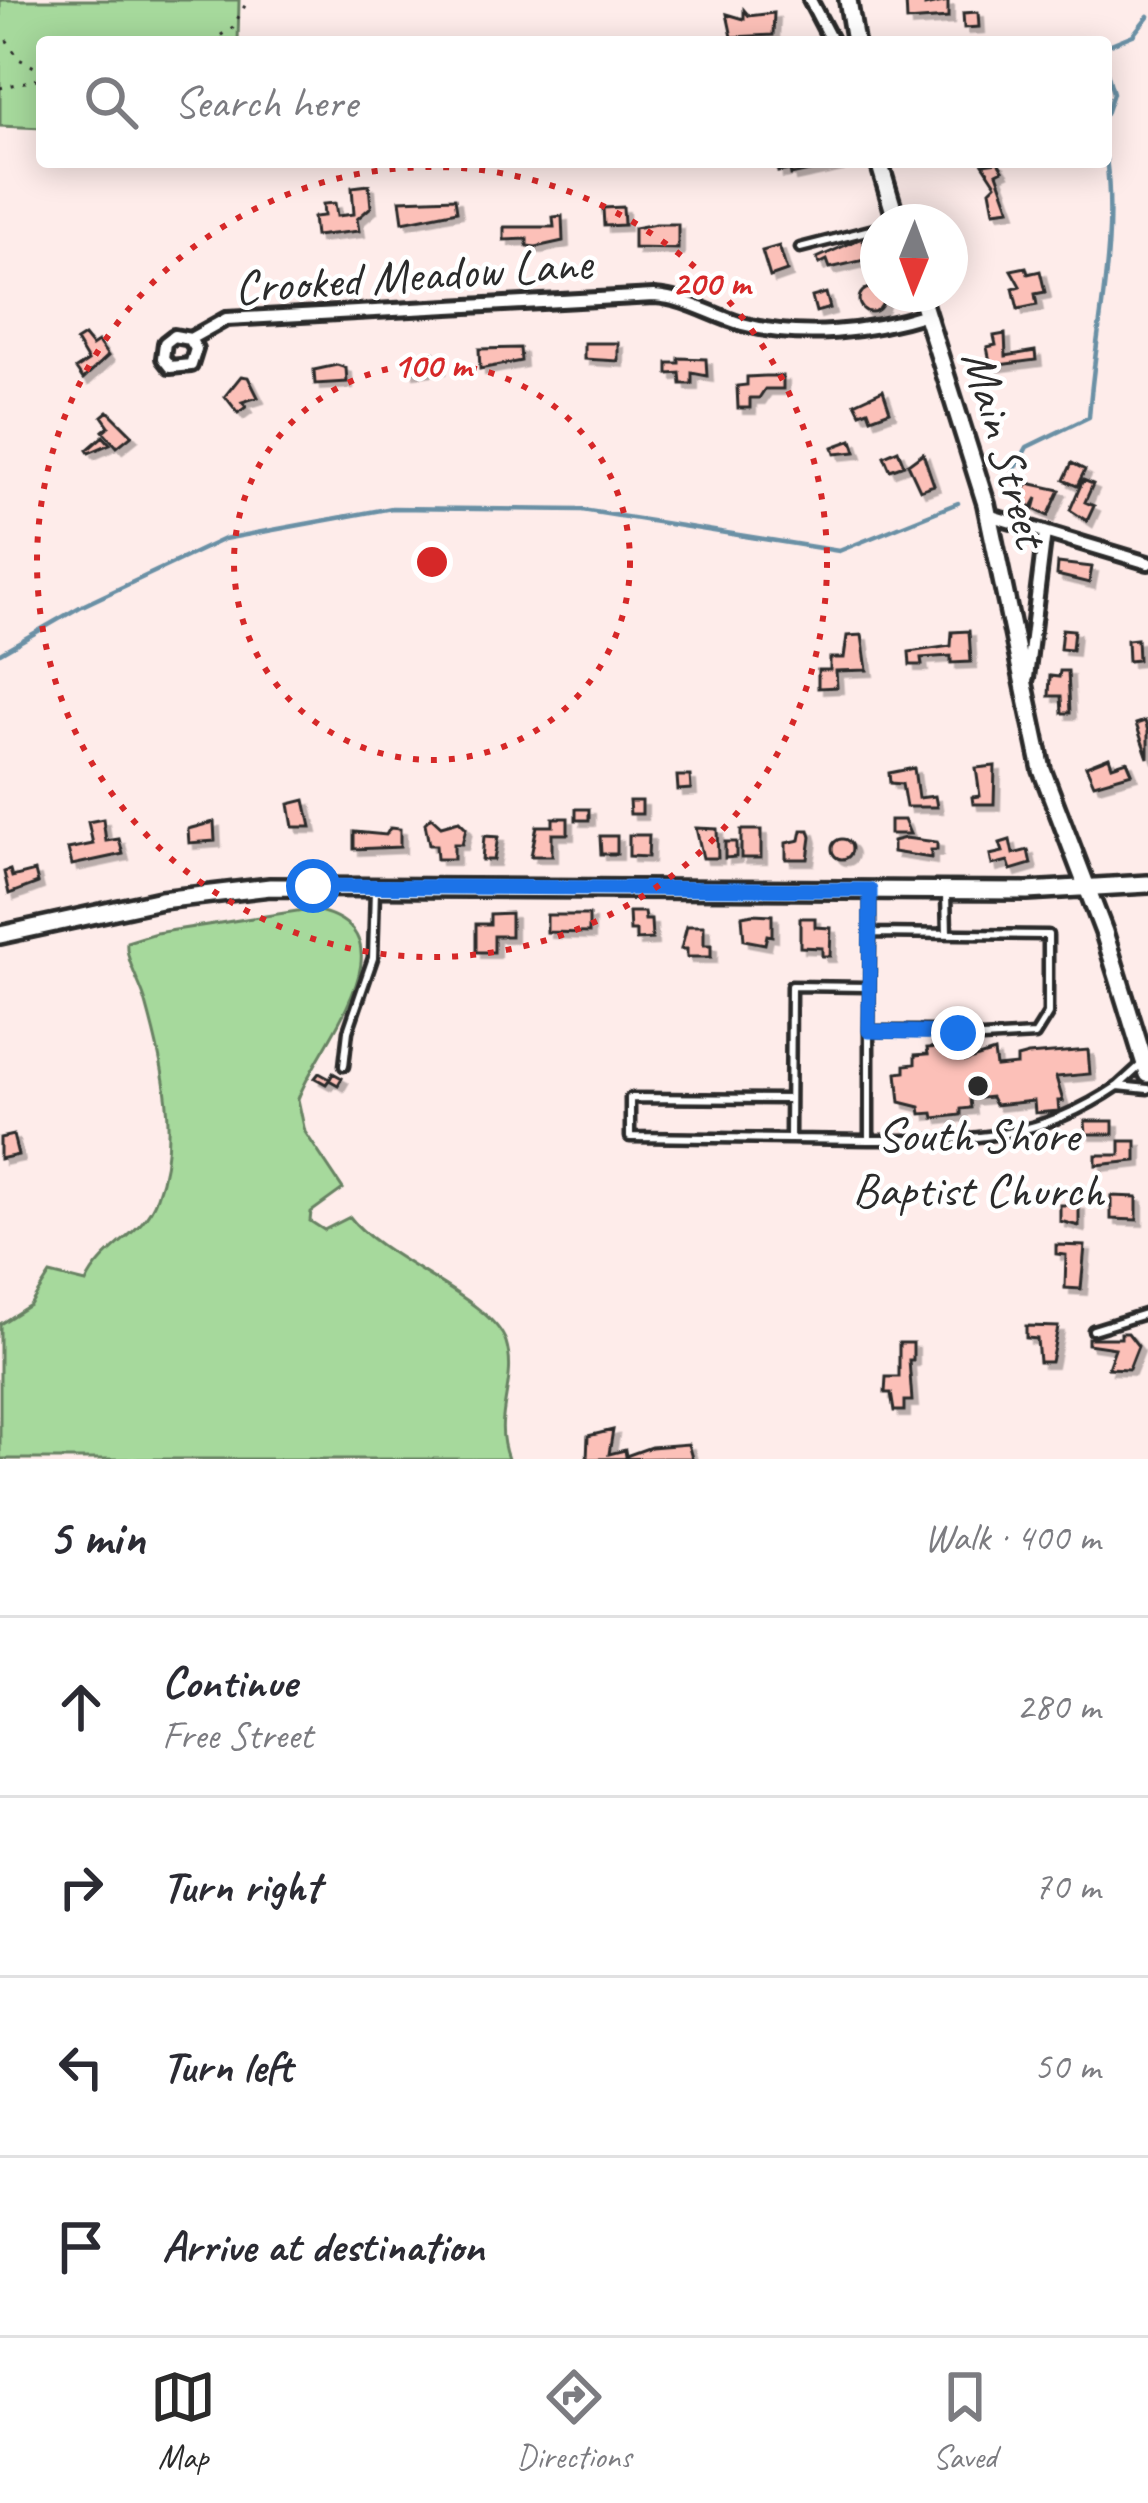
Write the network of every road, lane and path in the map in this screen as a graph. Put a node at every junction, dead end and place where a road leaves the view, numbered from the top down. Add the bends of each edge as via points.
1 (248, 0) edge
2 (810, 0) edge
3 (848, 0) edge
4 (0, 30) edge
5 (220, 36) edge
6 (829, 36) edge
7 (854, 36) edge
8 (36, 70) edge
9 (36, 76) edge
10 (0, 88) edge
11 (881, 168) edge
12 (892, 204) edge
13 (860, 233) edge
14 (800, 248) dead end
15 (927, 314) joint
16 (190, 339) dead end
17 (988, 515) junction
18 (1045, 532) junction
19 (1148, 563) edge
20 (1035, 609) junction
21 (1012, 624) junction
22 (1024, 694) junction
23 (1148, 884) edge
24 (375, 886) junction
25 (870, 890) junction
26 (946, 890) junction
27 (1087, 891) junction
28 (870, 933) junction
29 (946, 934) junction
30 (0, 935) edge
31 (869, 987) junction
32 (869, 1031) junction
33 (344, 1066) dead end
34 (1147, 1066) edge
35 (1118, 1086) junction
36 (1148, 1089) edge
37 (790, 1099) junction
38 (790, 1139) junction
39 (869, 1140) junction
40 (1148, 1312) edge
41 (1093, 1330) dead end

1 - 5 path
2 - 6 street
3 - 7 street
4 - 8 path
9 - 10 path
11 - 12 street
13 - 14 lane
15 - 16 street, Crooked Meadow Lane via 866,330 784,330 654,296 226,319
15 - 17 street, Main Street
17 - 18 street
17 - 21 street, Main Street
18 - 19 street
18 - 20 street, Main Street
20 - 21 street, Main Street
20 - 22 street, Main Street
21 - 22 street, Main Street
22 - 27 street, Main Street via 1042,770
23 - 27 street
24 - 25 street
24 - 30 street via 194,895
24 - 33 lane via 373,958
25 - 26 street
25 - 28 lane
26 - 27 street
26 - 29 lane
27 - 34 street, Main Street
28 - 29 lane
28 - 31 lane
29 - 32 lane via 1048,935 1041,1029 1008,1038
31 - 32 lane
31 - 37 lane via 791,986
32 - 39 lane
34 - 35 lane
35 - 36 lane
35 - 39 lane via 1054,1123 970,1140
37 - 38 lane
37 - 38 lane via 630,1098 630,1137
38 - 39 lane
40 - 41 lane

